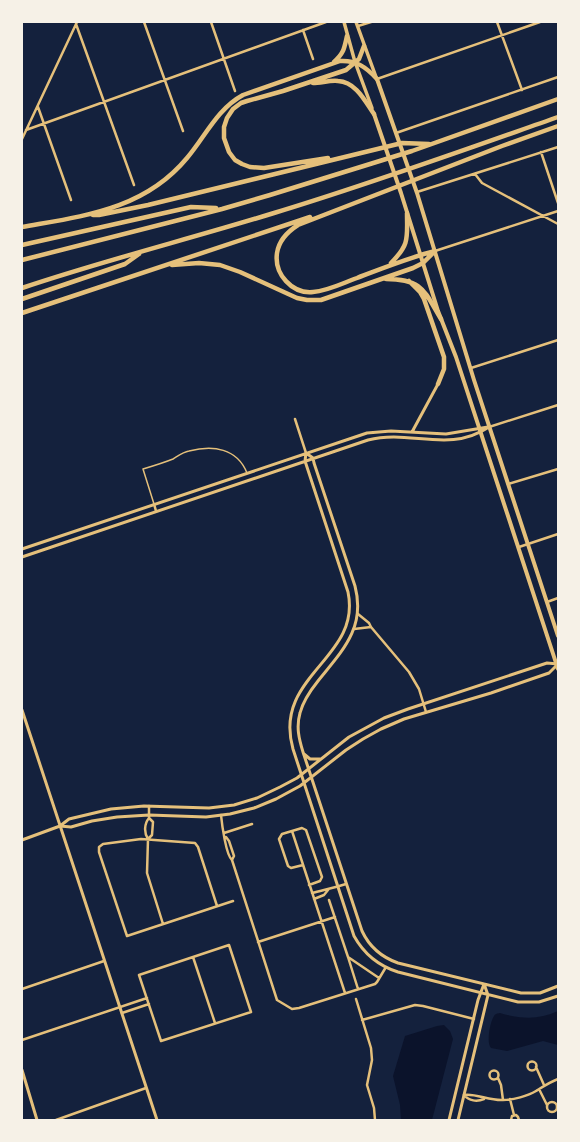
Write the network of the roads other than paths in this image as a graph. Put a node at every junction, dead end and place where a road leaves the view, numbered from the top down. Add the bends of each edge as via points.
1 (144, 22) edge
2 (211, 22) edge
3 (326, 22) edge
4 (344, 22) edge
5 (352, 22) edge
6 (356, 22) edge
7 (371, 22) edge
8 (497, 22) edge
9 (540, 22) edge
10 (77, 23) edge
11 (357, 27) junction
12 (303, 30) junction
13 (502, 35) junction
14 (347, 36) junction
15 (364, 46) junction
16 (224, 58) junction
17 (313, 59) dead end
18 (355, 62) junction
19 (332, 64) junction
20 (558, 77) edge
21 (377, 79) junction
22 (164, 80) junction
23 (307, 83) junction
24 (522, 90) junction
25 (236, 91) dead end
26 (558, 99) edge
27 (104, 101) junction
28 (37, 106) junction
29 (374, 114) junction
30 (558, 117) edge
31 (44, 124) junction
32 (558, 126) edge
33 (26, 130) junction
34 (183, 131) dead end
35 (396, 133) junction
36 (22, 139) edge
37 (430, 144) junction
38 (558, 147) edge
39 (541, 152) junction
40 (338, 158) junction
41 (475, 174) junction
42 (134, 185) dead end
43 (416, 193) junction
44 (71, 200) dead end
45 (558, 203) edge
46 (222, 209) junction
47 (337, 209) junction
48 (558, 211) edge
49 (407, 212) junction
50 (88, 215) junction
51 (543, 216) junction
52 (558, 224) edge
53 (22, 227) edge
54 (22, 245) edge
55 (143, 251) junction
56 (435, 251) junction
57 (420, 255) junction
58 (22, 260) edge
59 (423, 263) junction
60 (389, 265) junction
61 (163, 266) junction
62 (383, 279) junction
63 (409, 281) junction
64 (22, 288) edge
65 (22, 299) edge
66 (22, 313) edge
67 (441, 319) junction
68 (558, 340) edge
69 (471, 368) junction
70 (438, 384) joint
71 (558, 405) edge
72 (295, 419) dead end
73 (490, 427) junction
74 (480, 430) junction
75 (412, 432) junction
76 (420, 433) junction
77 (422, 439) junction
78 (306, 453) junction
79 (313, 458) junction
80 (305, 461) junction
81 (558, 469) edge
82 (247, 473) junction
83 (508, 484) junction
84 (154, 504) junction
85 (156, 512) junction
86 (558, 534) edge
87 (528, 544) junction
88 (518, 547) junction
89 (22, 549) edge
90 (22, 557) edge
91 (558, 598) edge
92 (547, 602) junction
93 (358, 614) junction
94 (371, 627) junction
95 (354, 629) junction
96 (558, 636) edge
97 (558, 666) edge
98 (424, 704) junction
99 (22, 710) edge
100 (426, 712) junction
101 (303, 752) junction
102 (320, 759) junction
103 (308, 770) junction
104 (301, 775) junction
105 (311, 778) junction
106 (304, 784) junction
107 (149, 806) junction
108 (221, 815) junction
109 (149, 817) junction
110 (252, 824) dead end
111 (60, 826) junction
112 (292, 831) junction
113 (224, 833) junction
114 (148, 839) junction
115 (22, 840) edge
116 (303, 865) junction
117 (346, 884) junction
118 (309, 885) junction
119 (338, 887) junction
120 (328, 890) junction
121 (312, 893) junction
122 (314, 899) junction
123 (329, 900) dead end
124 (233, 901) dead end
125 (217, 906) junction
126 (335, 917) junction
127 (321, 922) junction
128 (163, 924) junction
129 (258, 942) junction
130 (348, 956) junction
131 (193, 957) junction
132 (104, 961) junction
133 (386, 967) junction
134 (379, 978) junction
135 (484, 984) junction
136 (558, 986) edge
137 (22, 989) edge
138 (358, 989) junction
139 (481, 993) junction
140 (345, 994) junction
141 (488, 994) junction
142 (558, 996) edge
143 (147, 998) junction
144 (356, 999) dead end
145 (149, 1004) junction
146 (120, 1007) junction
147 (122, 1013) junction
148 (474, 1019) junction
149 (362, 1020) junction
150 (215, 1023) junction
151 (22, 1040) edge
152 (536, 1067) dead end
153 (22, 1070) edge
154 (498, 1078) dead end
155 (558, 1079) edge
156 (544, 1085) junction
157 (146, 1088) junction
158 (539, 1089) junction
159 (455, 1093) junction
160 (464, 1095) junction
161 (485, 1099) junction
162 (510, 1099) junction
163 (503, 1100) junction
164 (547, 1105) dead end
165 (514, 1115) junction
166 (37, 1120) edge
167 (56, 1120) edge
168 (157, 1120) edge
169 (375, 1120) edge
170 (449, 1120) edge
171 (458, 1120) edge
172 (511, 1120) edge
173 (519, 1120) edge

1 - 22 street
2 - 16 street
3 - 12 street
4 - 14 main road
5 - 11 main road
6 - 11 main road
7 - 11 street
8 - 13 street
9 - 13 street
10 - 27 street
10 - 28 street
11 - 15 main road
12 - 16 street
12 - 17 street
13 - 21 street
13 - 24 street
14 - 18 main road
14 - 19 highway via 344,52
15 - 18 highway via 362,55
15 - 21 main road
16 - 22 street
16 - 25 street
18 - 19 highway
18 - 21 highway via 365,67
18 - 23 highway via 346,70
18 - 29 main road
19 - 50 highway via 237,98 221,112 179,167 160,184 128,202
20 - 24 street
21 - 35 main road
22 - 27 street
22 - 34 street
23 - 29 highway via 346,83 353,87
23 - 40 highway via 247,100 237,106 227,118 224,127 226,147 239,162 255,168
24 - 35 street
26 - 37 highway
27 - 31 street
27 - 42 street
28 - 31 street
28 - 33 street
29 - 49 main road
30 - 55 highway via 384,178
31 - 33 street
31 - 44 street
32 - 47 highway
33 - 36 street
35 - 43 main road
37 - 40 highway via 402,143
37 - 46 highway
38 - 39 street
39 - 41 street
39 - 45 street
40 - 50 highway via 141,206
41 - 43 street
41 - 51 street via 482,183
43 - 56 main road
46 - 54 highway via 191,207
46 - 58 highway
47 - 60 highway via 298,225 284,236 278,248 277,262 286,281 300,290 314,292
47 - 61 highway
48 - 51 street
49 - 57 main road
49 - 60 highway via 406,245
50 - 53 highway
51 - 52 street
51 - 56 street
55 - 64 highway
55 - 65 highway via 125,264
56 - 57 highway
56 - 59 highway
56 - 69 main road
57 - 59 main road
57 - 60 highway
59 - 62 highway
59 - 67 main road
61 - 62 highway via 189,263 220,265 288,295 308,300 333,297
61 - 66 highway
62 - 63 highway
63 - 67 highway via 422,288
63 - 70 highway via 424,299 443,354 444,369
67 - 74 main road
68 - 69 street
69 - 73 main road
70 - 75 street
71 - 73 street
72 - 78 street
73 - 74 street
73 - 83 main road
74 - 76 street via 446,434
74 - 77 street via 466,437 449,440
74 - 88 main road
75 - 76 street
75 - 78 street via 369,432
76 - 77 street
77 - 79 street via 380,437
78 - 79 street
78 - 80 street
78 - 82 street
79 - 80 street
79 - 93 street via 355,586
80 - 85 street
80 - 104 street via 347,590 349,613 341,637 300,690 292,707 290,738
81 - 83 street
82 - 84 street
82 - 84 lane via 233,454 211,448 187,451 143,470
83 - 87 main road
84 - 85 street
84 - 89 street
85 - 90 street
86 - 87 street
87 - 88 street
87 - 92 main road
88 - 97 main road
91 - 92 street
92 - 96 main road
93 - 94 street
93 - 95 street
94 - 95 street
94 - 98 street via 409,672
95 - 101 street via 348,643 302,705 298,729
97 - 98 street via 547,663
97 - 100 street via 549,673
98 - 100 street
98 - 102 street via 392,714 372,724 349,737
99 - 111 street
100 - 105 street via 363,738
101 - 102 street via 309,758
101 - 103 street
102 - 103 street
103 - 104 street
103 - 105 street
104 - 106 street
104 - 107 street via 265,795 234,804 201,808
105 - 106 street
105 - 117 street
106 - 108 street via 270,802
106 - 119 street
107 - 109 street
107 - 111 street via 96,812 69,819
108 - 109 street
108 - 113 street
109 - 111 street via 112,817 71,827
109 - 114 street via 145,835
109 - 114 street via 153,822 152,835
110 - 113 street
111 - 115 street
111 - 132 street
112 - 116 street
112 - 116 street via 280,837 288,866 291,868
112 - 118 street via 302,828 307,832 322,877 320,881
113 - 129 street via 229,858 232,860
114 - 125 street via 195,843
114 - 128 street via 147,873
114 - 128 street via 103,844 99,847 99,852 127,936
116 - 118 street
117 - 119 street
117 - 135 street via 362,932 375,949 391,960
118 - 121 street
119 - 120 street
119 - 133 street via 356,939 369,956
120 - 121 street
120 - 122 street via 324,895
121 - 122 street
122 - 127 street
123 - 126 street
124 - 125 street
125 - 128 street
126 - 127 street
126 - 130 street
127 - 129 street
127 - 140 street
129 - 140 street via 279,1002 296,1009
130 - 134 street
130 - 138 street
131 - 143 street via 139,975
131 - 150 street
131 - 150 street via 229,945 251,1012
132 - 137 street
132 - 146 street
133 - 134 street
133 - 139 street
134 - 138 street via 376,983
135 - 136 street via 530,994
135 - 139 street
135 - 141 street
138 - 140 street
139 - 141 street
139 - 148 street
141 - 142 street via 518,1002 544,1001
141 - 160 street
143 - 145 street
143 - 146 street
144 - 149 street
145 - 147 street
145 - 150 street via 161,1041
146 - 147 street
146 - 151 street
147 - 157 street
148 - 149 street via 415,1005
148 - 159 street
149 - 169 street via 372,1052 367,1085
152 - 156 street
153 - 166 street
154 - 163 street via 501,1082
155 - 156 street
156 - 158 street
157 - 167 street
157 - 168 street
158 - 162 street
158 - 164 street
159 - 160 street
159 - 170 street
160 - 161 street
160 - 161 street via 470,1100
160 - 171 street
161 - 163 street
162 - 163 street
162 - 165 street
165 - 172 street
165 - 173 street via 518,1116

